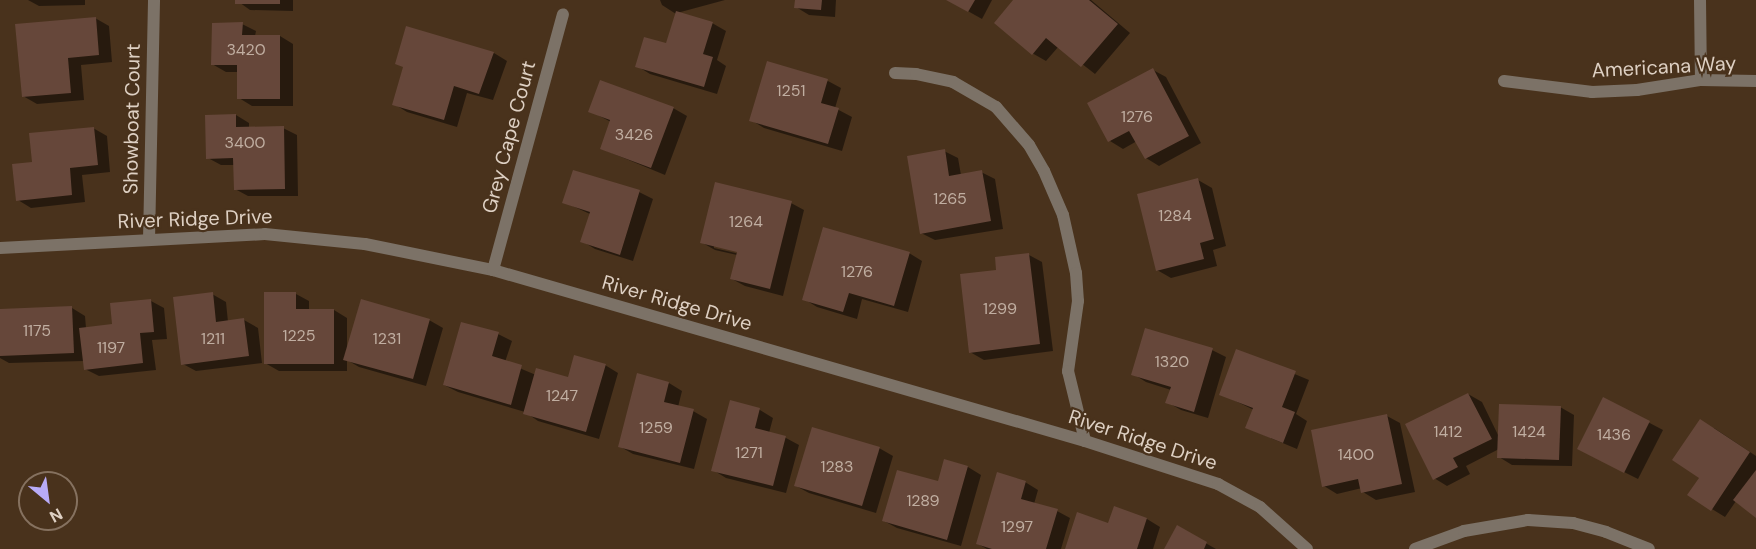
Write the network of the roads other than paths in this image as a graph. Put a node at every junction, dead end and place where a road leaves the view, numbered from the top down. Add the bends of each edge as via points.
1 (154, 0) edge
2 (1700, 0) edge
3 (563, 14) dead end
4 (895, 73) dead end
5 (1701, 80) junction
6 (1504, 81) dead end
7 (1756, 81) edge
8 (149, 240) junction
9 (0, 248) edge
10 (493, 270) junction
11 (1084, 441) junction
12 (1308, 549) edge
13 (1415, 549) edge
14 (1649, 549) edge

1 - 8 street, Showboat Court
2 - 5 street
3 - 10 street, Grey Cape Court
4 - 11 street via 953,82 996,107 1029,145 1044,171 1063,215 1076,273 1078,301 1068,371
5 - 6 street, Americana Way via 1592,92
5 - 7 street, Americana Way
8 - 9 street, River Ridge Drive
8 - 10 street, River Ridge Drive via 265,234 312,237
10 - 11 street, River Ridge Drive
11 - 12 street, River Ridge Drive via 1218,484 1260,507
13 - 14 street via 1464,531 1528,520 1573,523

